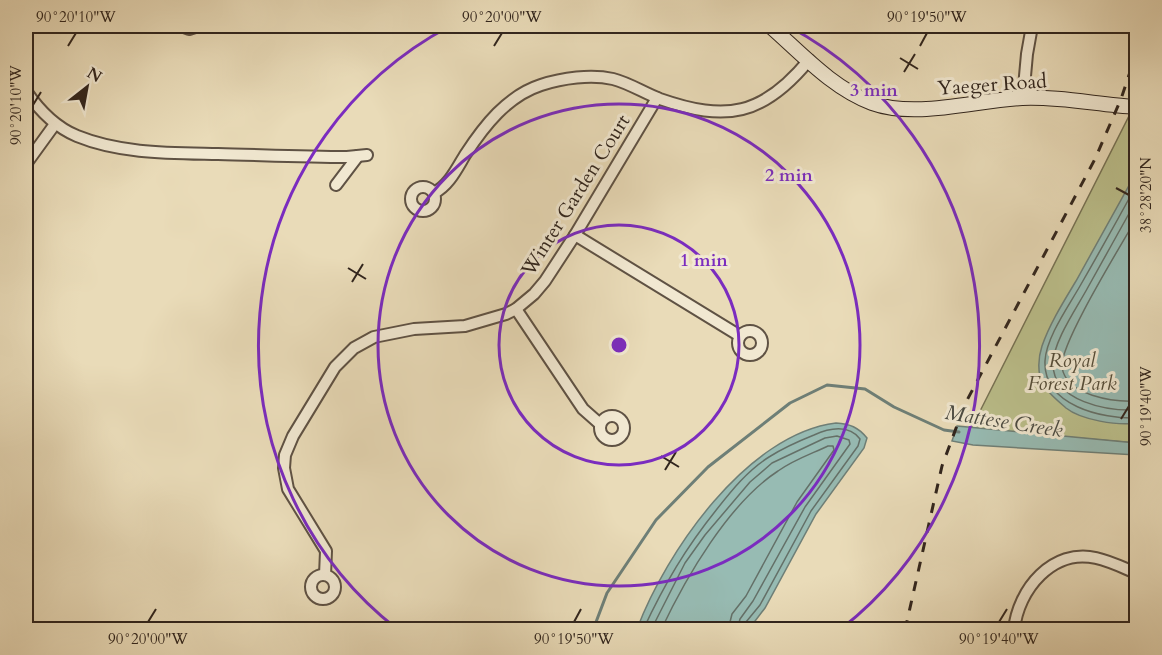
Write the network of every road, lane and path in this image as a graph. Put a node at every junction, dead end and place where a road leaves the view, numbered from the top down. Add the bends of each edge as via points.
1 (182, 26) edge
2 (198, 26) edge
3 (770, 26) edge
4 (1032, 26) edge
5 (809, 60) junction
6 (26, 91) edge
7 (657, 98) junction
8 (1023, 98) junction
9 (1137, 107) edge
10 (55, 124) junction
11 (26, 164) edge
12 (336, 185) dead end
13 (434, 193) dead end
14 (575, 235) junction
15 (516, 309) junction
16 (740, 336) dead end
17 (600, 424) dead end
18 (1137, 573) edge
19 (325, 575) dead end
20 (1014, 630) edge

1 - 2 street
3 - 5 street, Yaeger Road
4 - 8 street
5 - 7 street via 776,93 733,112 693,109
5 - 8 street, Yaeger Road via 847,90 883,106 918,109
6 - 10 street
7 - 13 street via 602,77 556,81 524,92 495,115 445,188
7 - 14 street, Winter Garden Court
8 - 9 street, Yaeger Road
10 - 11 street
10 - 12 street via 98,143 178,154 362,155
14 - 15 street, Winter Garden Court via 545,281
14 - 16 street
15 - 17 street via 583,409
15 - 19 street, Winter Garden Court via 465,326 414,329 374,337 354,348 335,367 293,436 284,468 288,489 326,551
18 - 20 street via 1096,557 1056,562 1026,593

